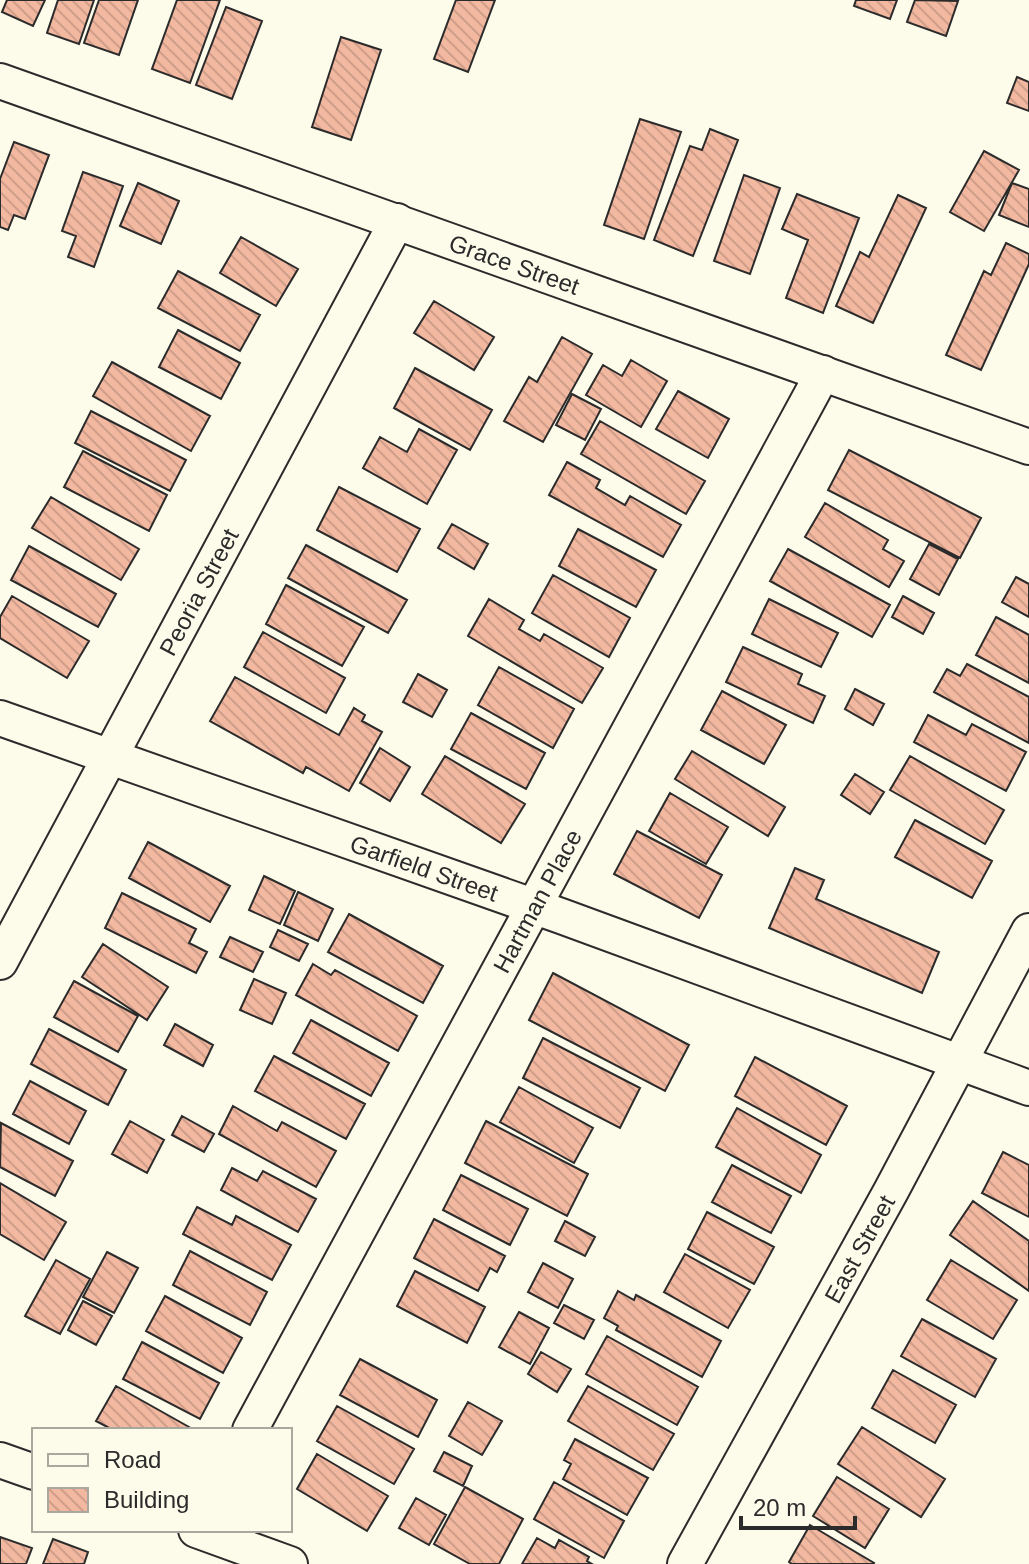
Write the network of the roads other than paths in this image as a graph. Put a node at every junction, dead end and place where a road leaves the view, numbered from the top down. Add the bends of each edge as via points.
1 (0, 81) edge
2 (397, 221) junction
3 (823, 373) junction
4 (1029, 447) edge
5 (0, 718) edge
6 (109, 757) junction
7 (533, 906) junction
8 (1029, 931) edge
9 (0, 962) edge
10 (959, 1062) junction
11 (1029, 1088) edge
12 (251, 1428) edge
13 (0, 1460) edge
14 (32, 1471) edge
15 (202, 1532) edge
16 (290, 1564) edge
17 (685, 1564) edge

1 - 2 street, Grace Street
2 - 3 street, Grace Street
2 - 6 street, Peoria Street
3 - 4 street, Grace Street
3 - 7 street, Hartman Place
5 - 6 street, Garfield Street
6 - 7 street, Garfield Street
6 - 9 street, Peoria Street
7 - 10 street, Garfield Street
7 - 12 street, Hartman Place
8 - 10 street, East Street
10 - 11 street, Garfield Street
10 - 17 street, East Street
13 - 14 street
15 - 16 street

